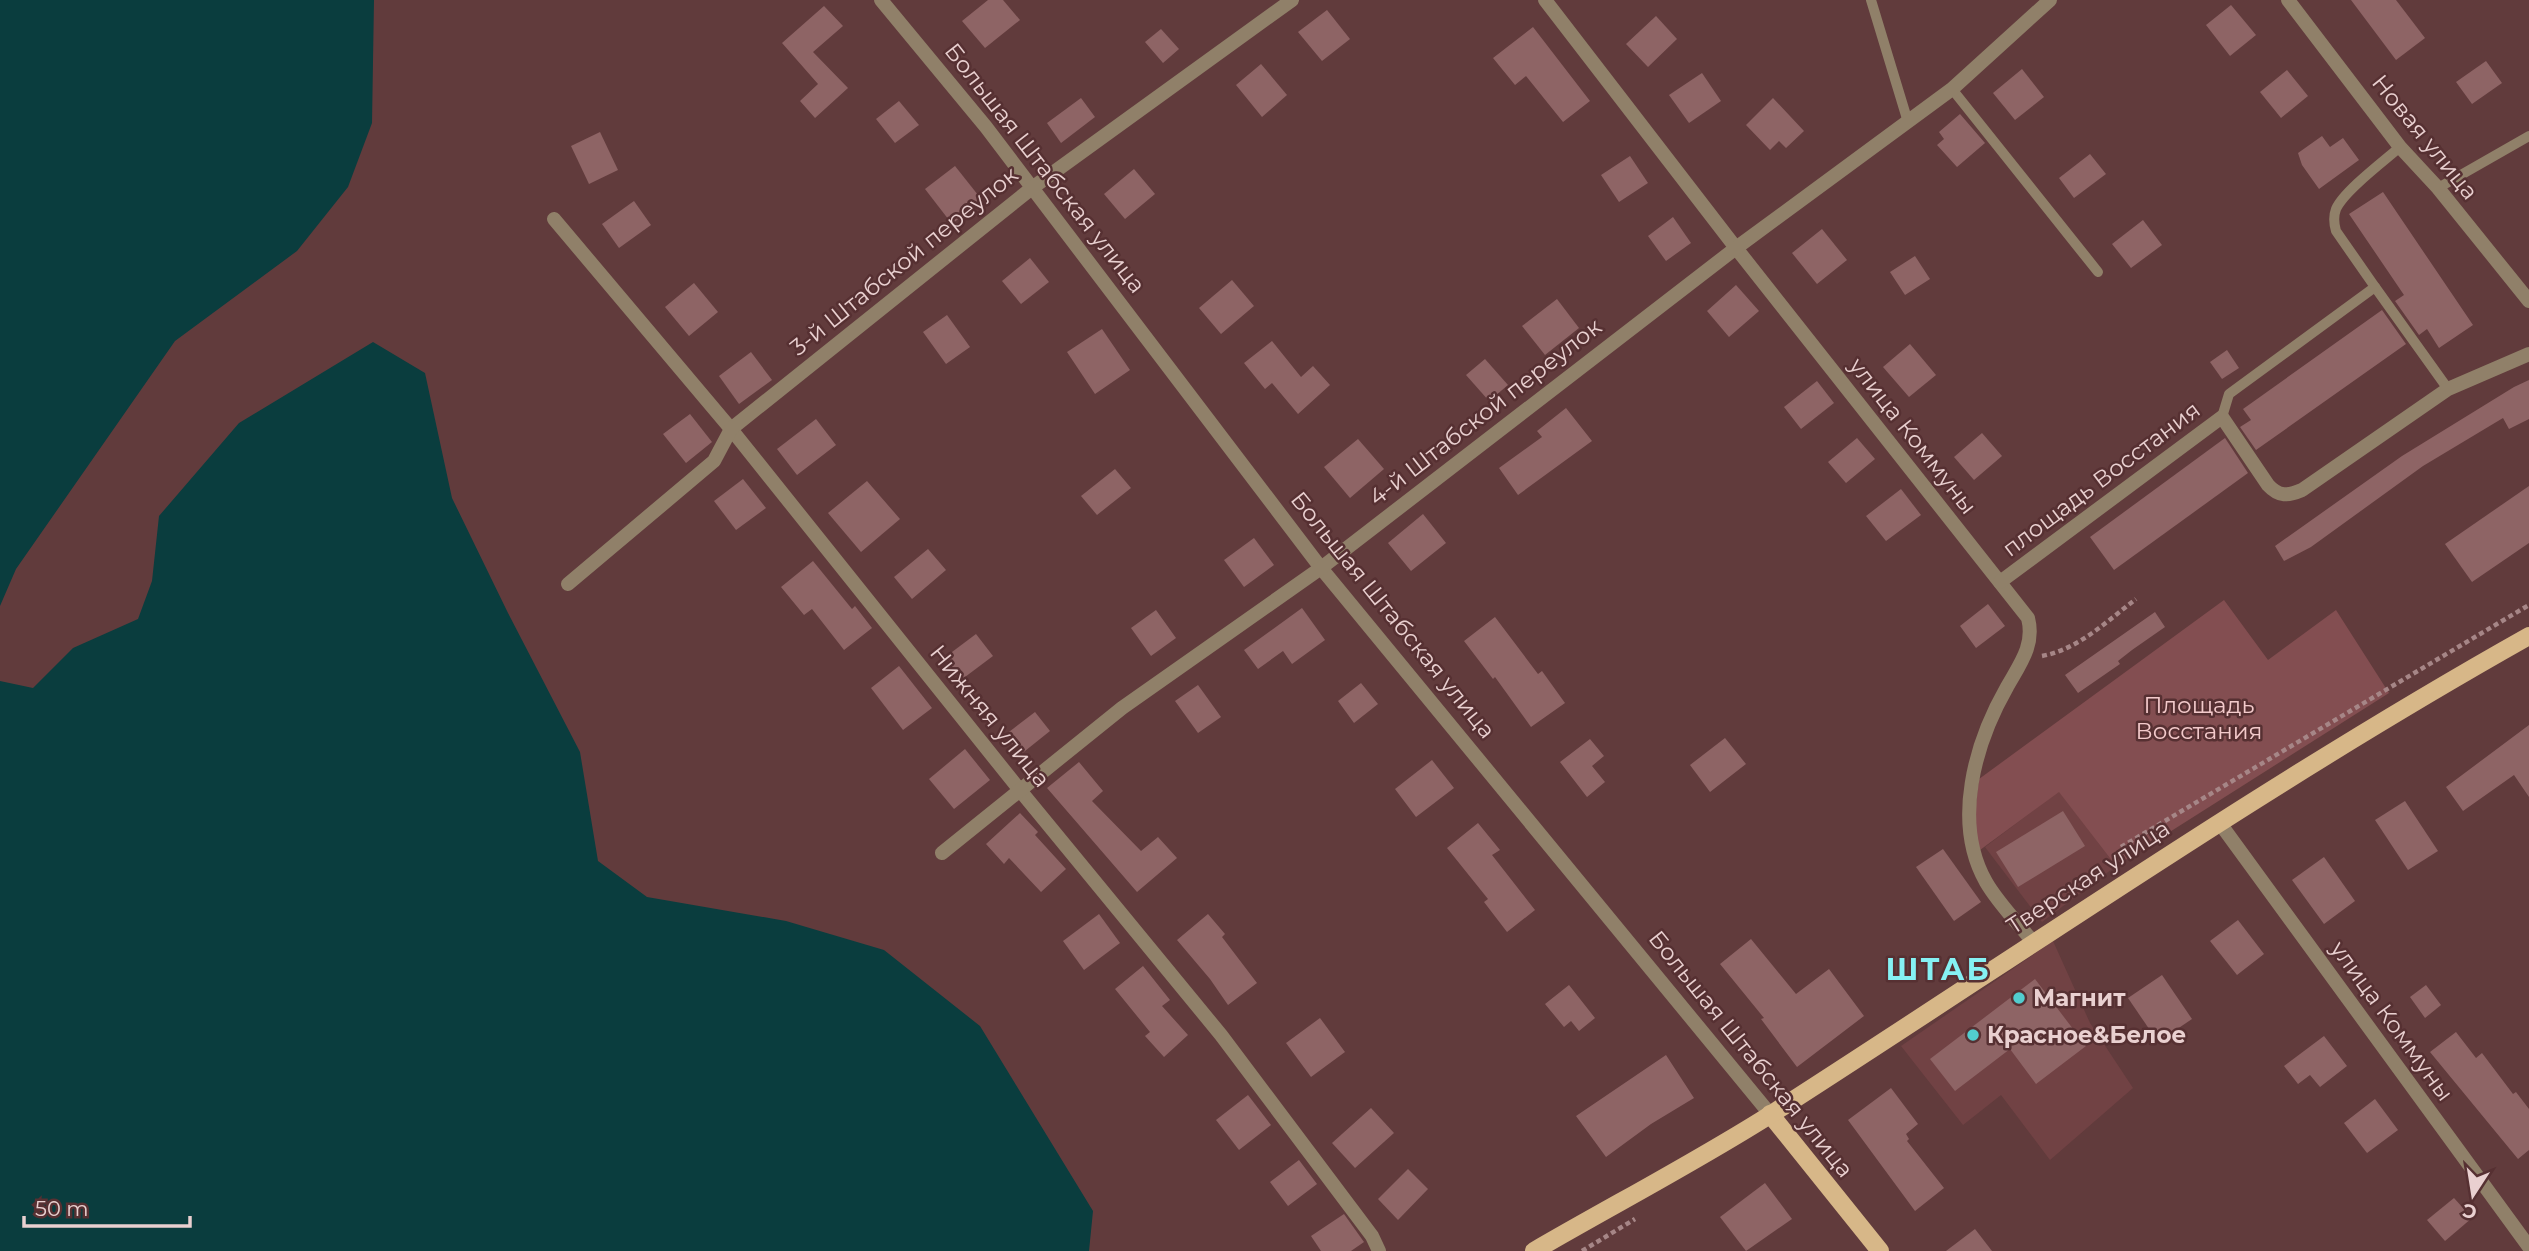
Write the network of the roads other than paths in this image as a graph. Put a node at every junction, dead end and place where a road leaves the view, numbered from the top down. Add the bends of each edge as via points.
1 (881, 0) edge
2 (1292, 0) edge
3 (1545, 0) edge
4 (1871, 0) edge
5 (2050, 0) edge
6 (2288, 0) edge
7 (1952, 89) junction
8 (1908, 122) junction
9 (2529, 136) edge
10 (2400, 147) junction
11 (1032, 188) junction
12 (2438, 188) junction
13 (554, 219) dead end
14 (1736, 248) junction
15 (2098, 272) dead end
16 (2375, 287) junction
17 (2529, 302) edge
18 (2529, 354) edge
19 (2448, 388) junction
20 (2222, 417) junction
21 (731, 429) junction
22 (1321, 568) junction
23 (2000, 582) junction
24 (568, 584) dead end
25 (2529, 636) edge
26 (1019, 789) junction
27 (2219, 822) junction
28 (942, 853) dead end
29 (2033, 942) junction
30 (1770, 1114) junction
31 (2529, 1247) edge
32 (1379, 1251) edge
33 (1534, 1251) edge
34 (1880, 1251) edge

1 - 11 street, Большая Штабская улица
2 - 11 street, 3-й Штабской переулок
3 - 14 street, улица Коммуны
4 - 8 lane
5 - 7 street, 4-й Штабской переулок
6 - 10 street, Новая улица
7 - 8 street, 4-й Штабской переулок
7 - 15 lane
8 - 14 street, 4-й Штабской переулок
9 - 12 lane
10 - 12 street, Новая улица
10 - 16 lane via 2344,198 2333,222
11 - 21 street, 3-й Штабской переулок
11 - 22 street, Большая Штабская улица
12 - 17 street, Новая улица
13 - 21 street, Нижняя улица
14 - 22 street, 4-й Штабской переулок
14 - 23 street, улица Коммуны
16 - 19 lane
16 - 20 lane via 2229,394
18 - 19 street, площадь Восстания
19 - 20 street, площадь Восстания via 2292,495 2274,492
20 - 23 street, площадь Восстания
21 - 24 street, 3-й Штабской переулок via 714,461
21 - 26 street, Нижняя улица
22 - 26 street, 4-й Штабской переулок via 1122,708
22 - 30 street, Большая Штабская улица
23 - 29 street, улица Коммуны via 2028,618 2031,631 2023,660 1988,722 1979,750 1969,814 1971,847 1986,883
25 - 27 main road, Тверская улица via 2420,697
26 - 28 street, 4-й Штабской переулок
26 - 32 street, Нижняя улица via 1222,1035
27 - 29 main road, Тверская улица
27 - 31 street, улица Коммуны
29 - 30 main road, Тверская улица
30 - 33 main road, Тверская улица
30 - 34 main road, Большая Штабская улица

